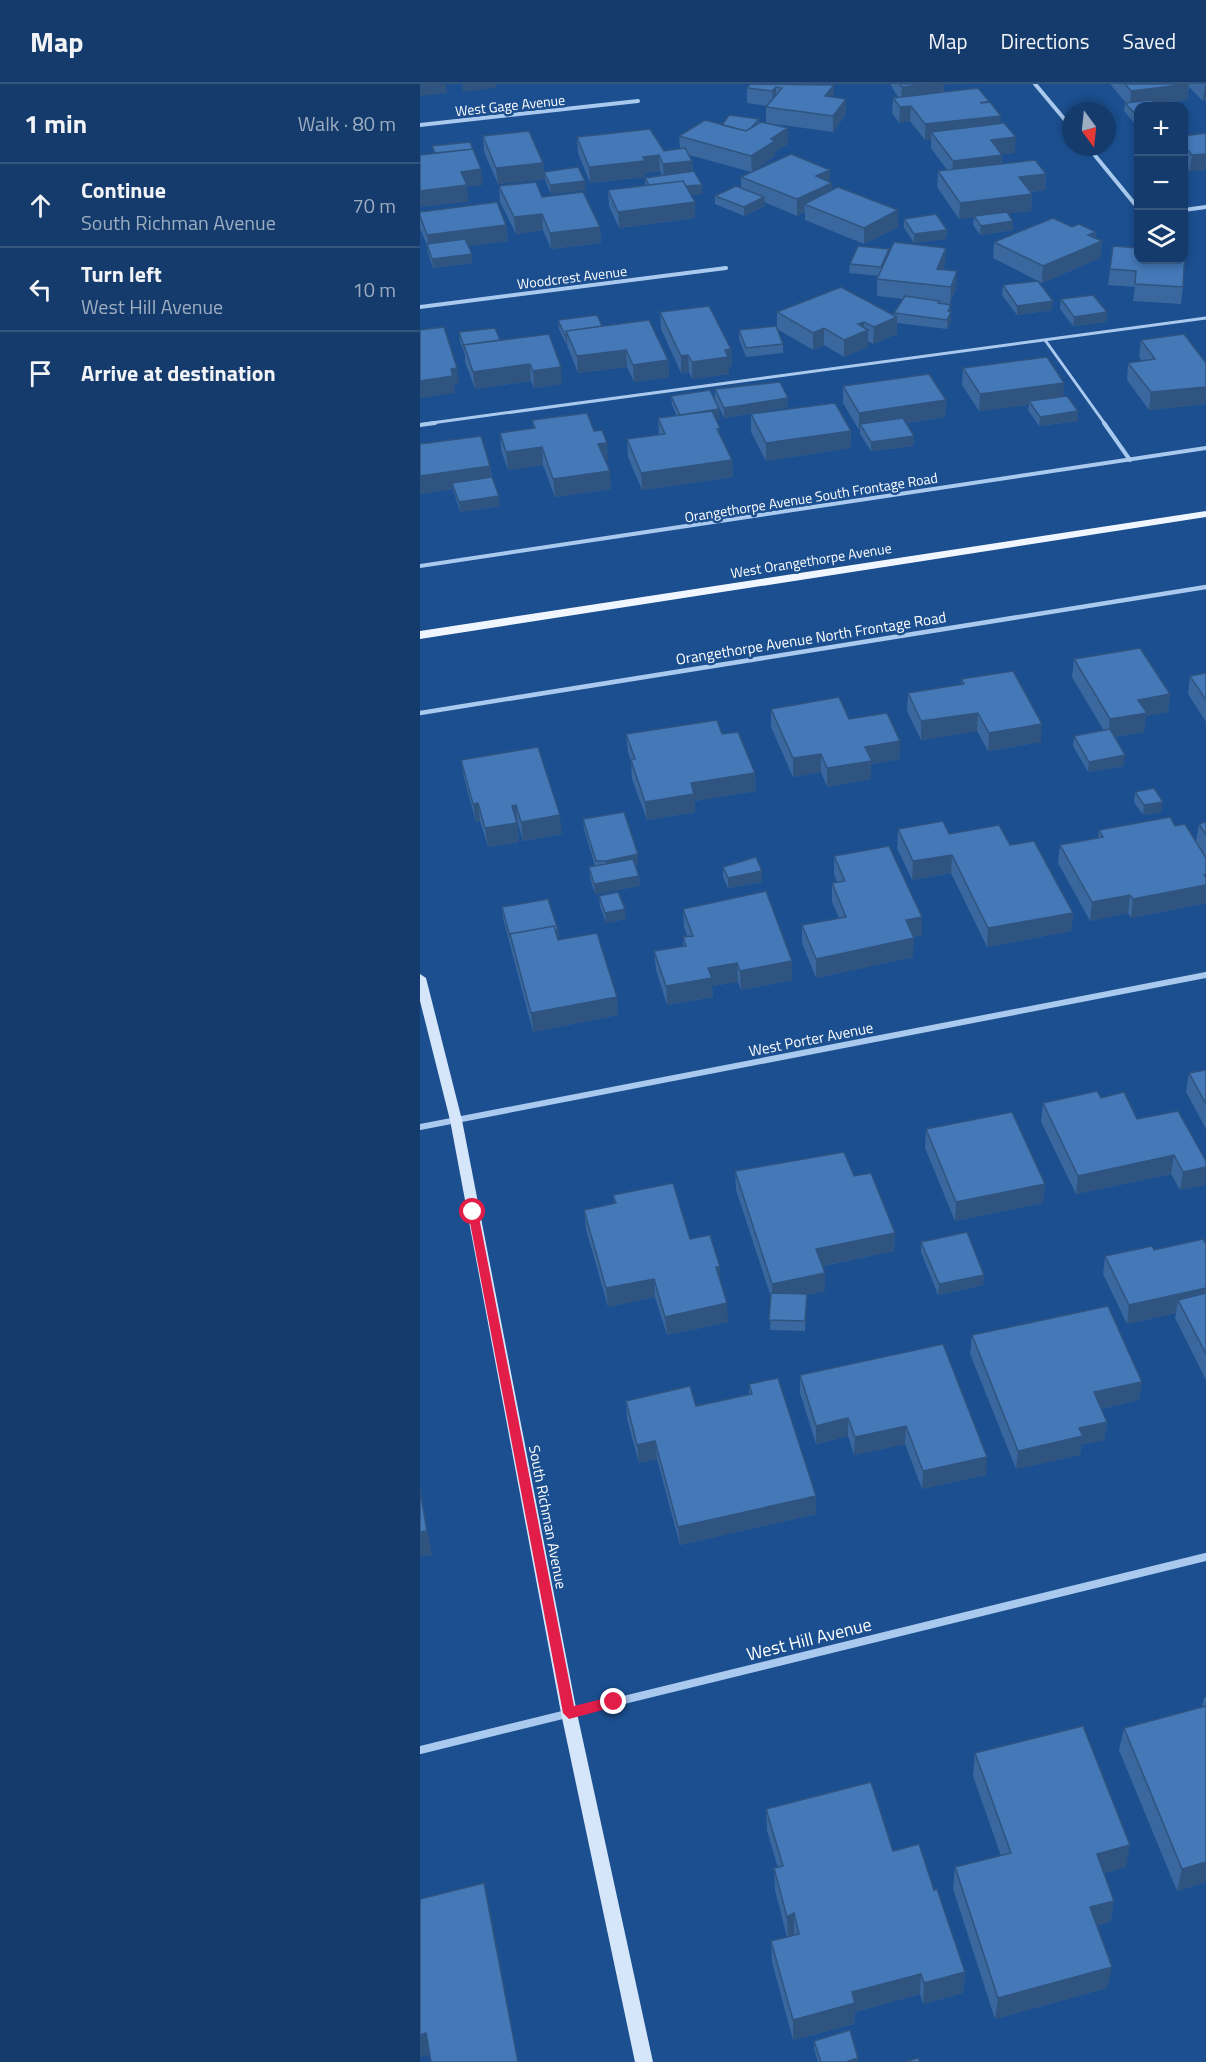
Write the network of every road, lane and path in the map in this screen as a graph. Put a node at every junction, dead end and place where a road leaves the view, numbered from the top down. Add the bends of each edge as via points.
1 (1035, 84) edge
2 (638, 101) dead end
3 (1062, 116) edge
4 (420, 125) edge
5 (1095, 156) edge
6 (1134, 203) edge
7 (1206, 207) edge
8 (1188, 209) edge
9 (726, 268) dead end
10 (420, 307) edge
11 (1206, 318) edge
12 (1045, 340) junction
13 (420, 425) edge
14 (1206, 448) edge
15 (1130, 460) junction
16 (1206, 514) edge
17 (420, 566) edge
18 (1206, 587) edge
19 (420, 635) edge
20 (420, 713) edge
21 (1206, 975) edge
22 (420, 978) edge
23 (456, 1120) junction
24 (420, 1128) edge
25 (1206, 1557) edge
26 (569, 1713) junction
27 (420, 1749) edge
28 (644, 2062) edge

1 - 3 street
2 - 4 street, West Gage Avenue
5 - 6 street
7 - 8 street
9 - 10 street, Woodcrest Avenue
11 - 12 lane
12 - 13 lane
12 - 15 lane
14 - 15 lane, Orangethorpe Avenue South Frontage Road
15 - 17 lane, Orangethorpe Avenue South Frontage Road
16 - 19 main road, West Orangethorpe Avenue
18 - 20 street, Orangethorpe Avenue North Frontage Road
21 - 23 street, West Porter Avenue
22 - 23 street, South Richman Avenue
23 - 24 street, West Porter Avenue
23 - 26 street, South Richman Avenue
25 - 26 street, West Hill Avenue
26 - 27 street, West Hill Avenue
26 - 28 street, South Richman Avenue

